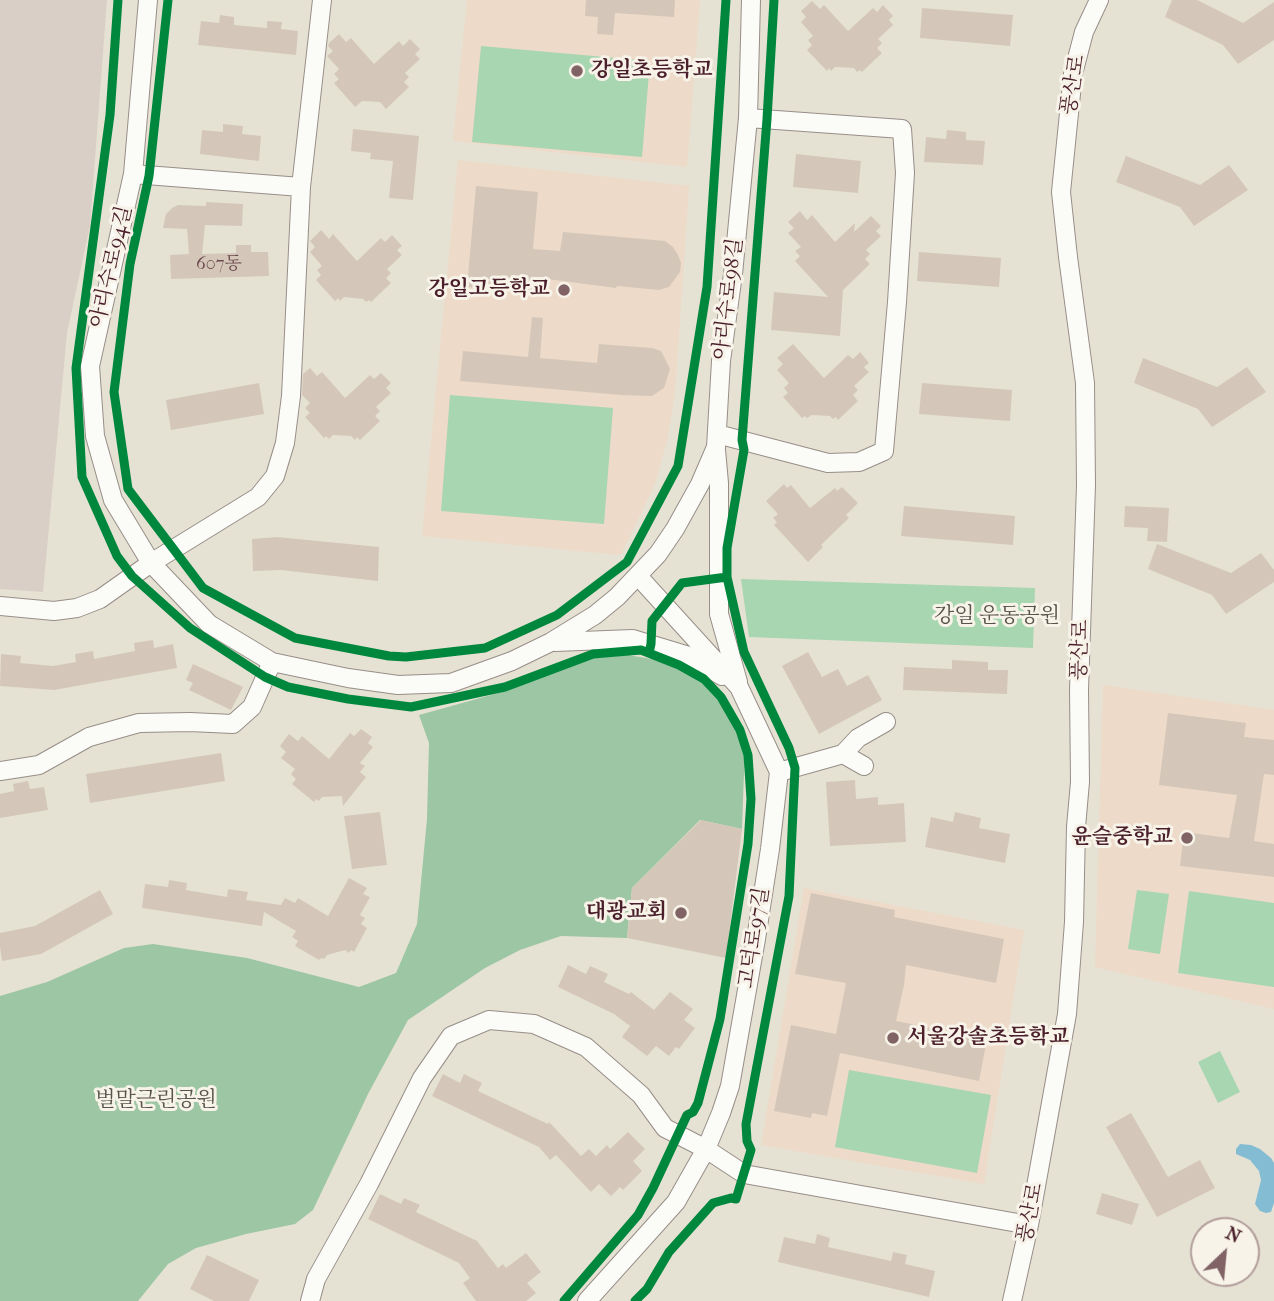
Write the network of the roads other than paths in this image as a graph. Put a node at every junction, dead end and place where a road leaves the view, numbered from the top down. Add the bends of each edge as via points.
1 (148, 0) edge
2 (322, 0) edge
3 (751, 0) edge
4 (1099, 0) edge
5 (748, 118) junction
6 (133, 174) junction
7 (301, 187) junction
8 (716, 440) junction
9 (150, 563) junction
10 (638, 576) junction
11 (0, 606) edge
12 (551, 642) junction
13 (272, 662) junction
14 (739, 687) junction
15 (886, 722) dead end
16 (843, 754) junction
17 (864, 766) dead end
18 (0, 772) edge
19 (779, 772) junction
20 (706, 1149) junction
21 (1029, 1225) junction
22 (310, 1301) edge
23 (587, 1301) edge
24 (1012, 1301) edge

1 - 6 street, 아리수로94길
2 - 7 street
3 - 5 street, 아리수로98길
4 - 21 street, 풍산로 via 1084,32 1073,74 1061,192 1085,383 1074,922 1067,1014
5 - 8 street, 아리수로98길
5 - 8 street via 902,129 905,173 884,451 859,462 828,463
6 - 7 street
6 - 9 street, 아리수로94길 via 90,366 94,436 113,500
7 - 9 street via 290,396 285,443 275,477 258,497
8 - 10 street, 아리수로98길 via 700,484 675,529
8 - 14 street via 719,614
9 - 11 street via 100,598 77,608 54,611
9 - 13 street, 아리수로94길 via 209,624
10 - 12 street, 아리수로94길 via 595,615
10 - 14 street
12 - 13 street, 아리수로94길 via 451,683 398,685
12 - 14 street via 634,639 686,655
13 - 18 street via 252,707 233,724 139,723 89,737 39,765
14 - 19 street
15 - 16 street via 858,738
16 - 17 street
16 - 19 street
19 - 20 street, 고덕로97길 via 730,1086
20 - 21 street via 744,1174
20 - 22 street via 666,1128 641,1095 586,1047 534,1024 489,1020 451,1036 422,1078 316,1279
20 - 23 street, 고덕로97길 via 676,1202
21 - 24 street, 풍산로

